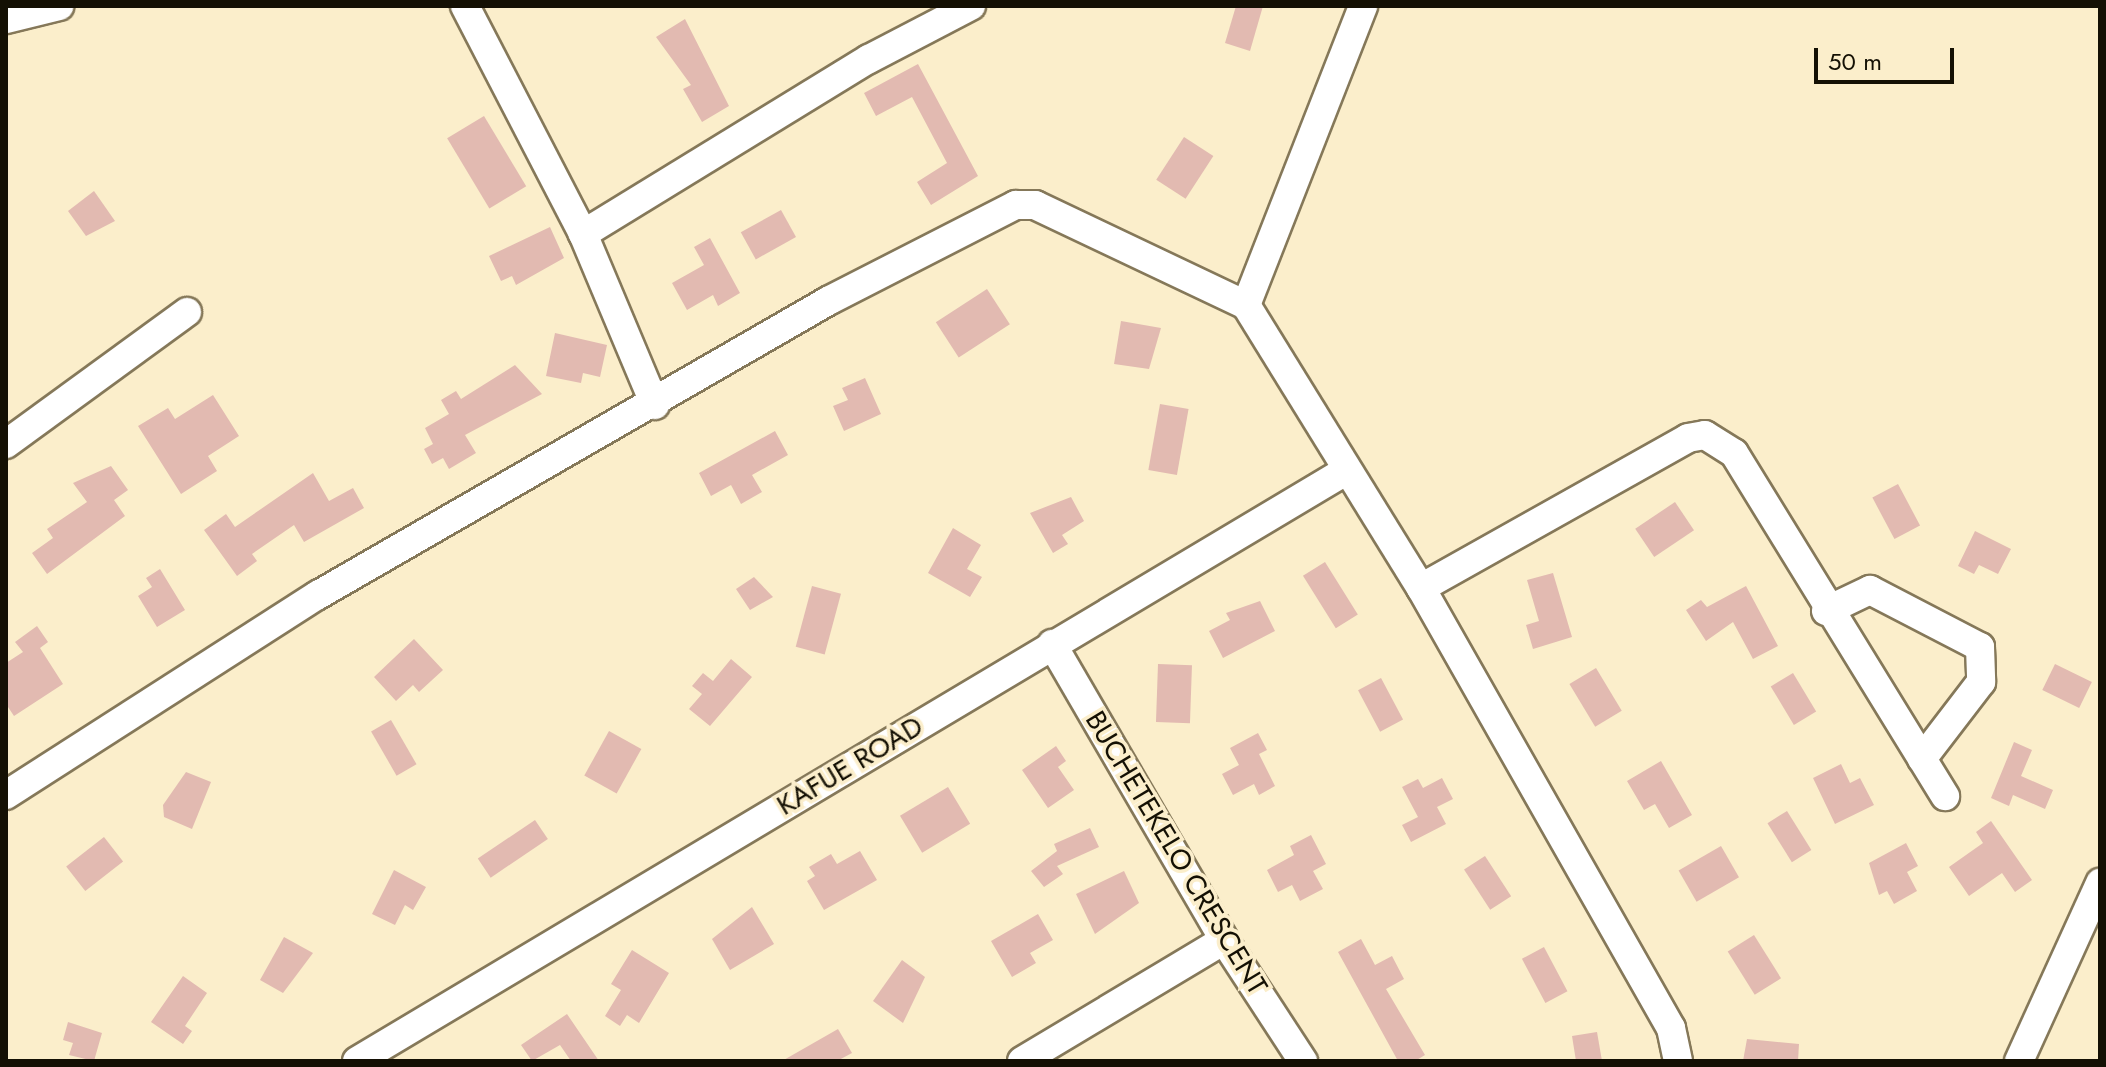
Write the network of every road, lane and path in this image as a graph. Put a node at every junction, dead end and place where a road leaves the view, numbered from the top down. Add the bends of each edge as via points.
1 (59, 6) edge
2 (465, 6) edge
3 (971, 6) edge
4 (1363, 6) edge
5 (6, 19) edge
6 (583, 234) junction
7 (1246, 305) junction
8 (187, 312) dead end
9 (655, 405) junction
10 (6, 444) edge
11 (1344, 472) junction
12 (1421, 588) junction
13 (1826, 611) junction
14 (1052, 644) junction
15 (1922, 759) junction
16 (6, 795) edge
17 (1945, 796) dead end
18 (2100, 883) edge
19 (1224, 940) junction
20 (357, 1061) edge
21 (1022, 1061) edge
22 (1303, 1061) edge
23 (1678, 1061) edge
24 (2019, 1061) edge

1 - 5 street
2 - 6 street
3 - 6 street via 869,59
4 - 7 street
6 - 9 street
7 - 9 street via 1065,215 1016,205 828,301
7 - 11 street
8 - 10 street
9 - 16 street via 318,595
11 - 12 street
11 - 14 street, KAFUE ROAD
12 - 13 street via 1688,438 1705,435 1734,453
12 - 23 street via 1671,1028
13 - 15 street
13 - 15 street via 1870,590 1980,647 1981,682
14 - 19 street, BUCHETEKELO CRESCENT
14 - 20 street, KAFUE ROAD
15 - 17 street
18 - 24 street
19 - 21 street
19 - 22 street, BUCHETEKELO CRESCENT

